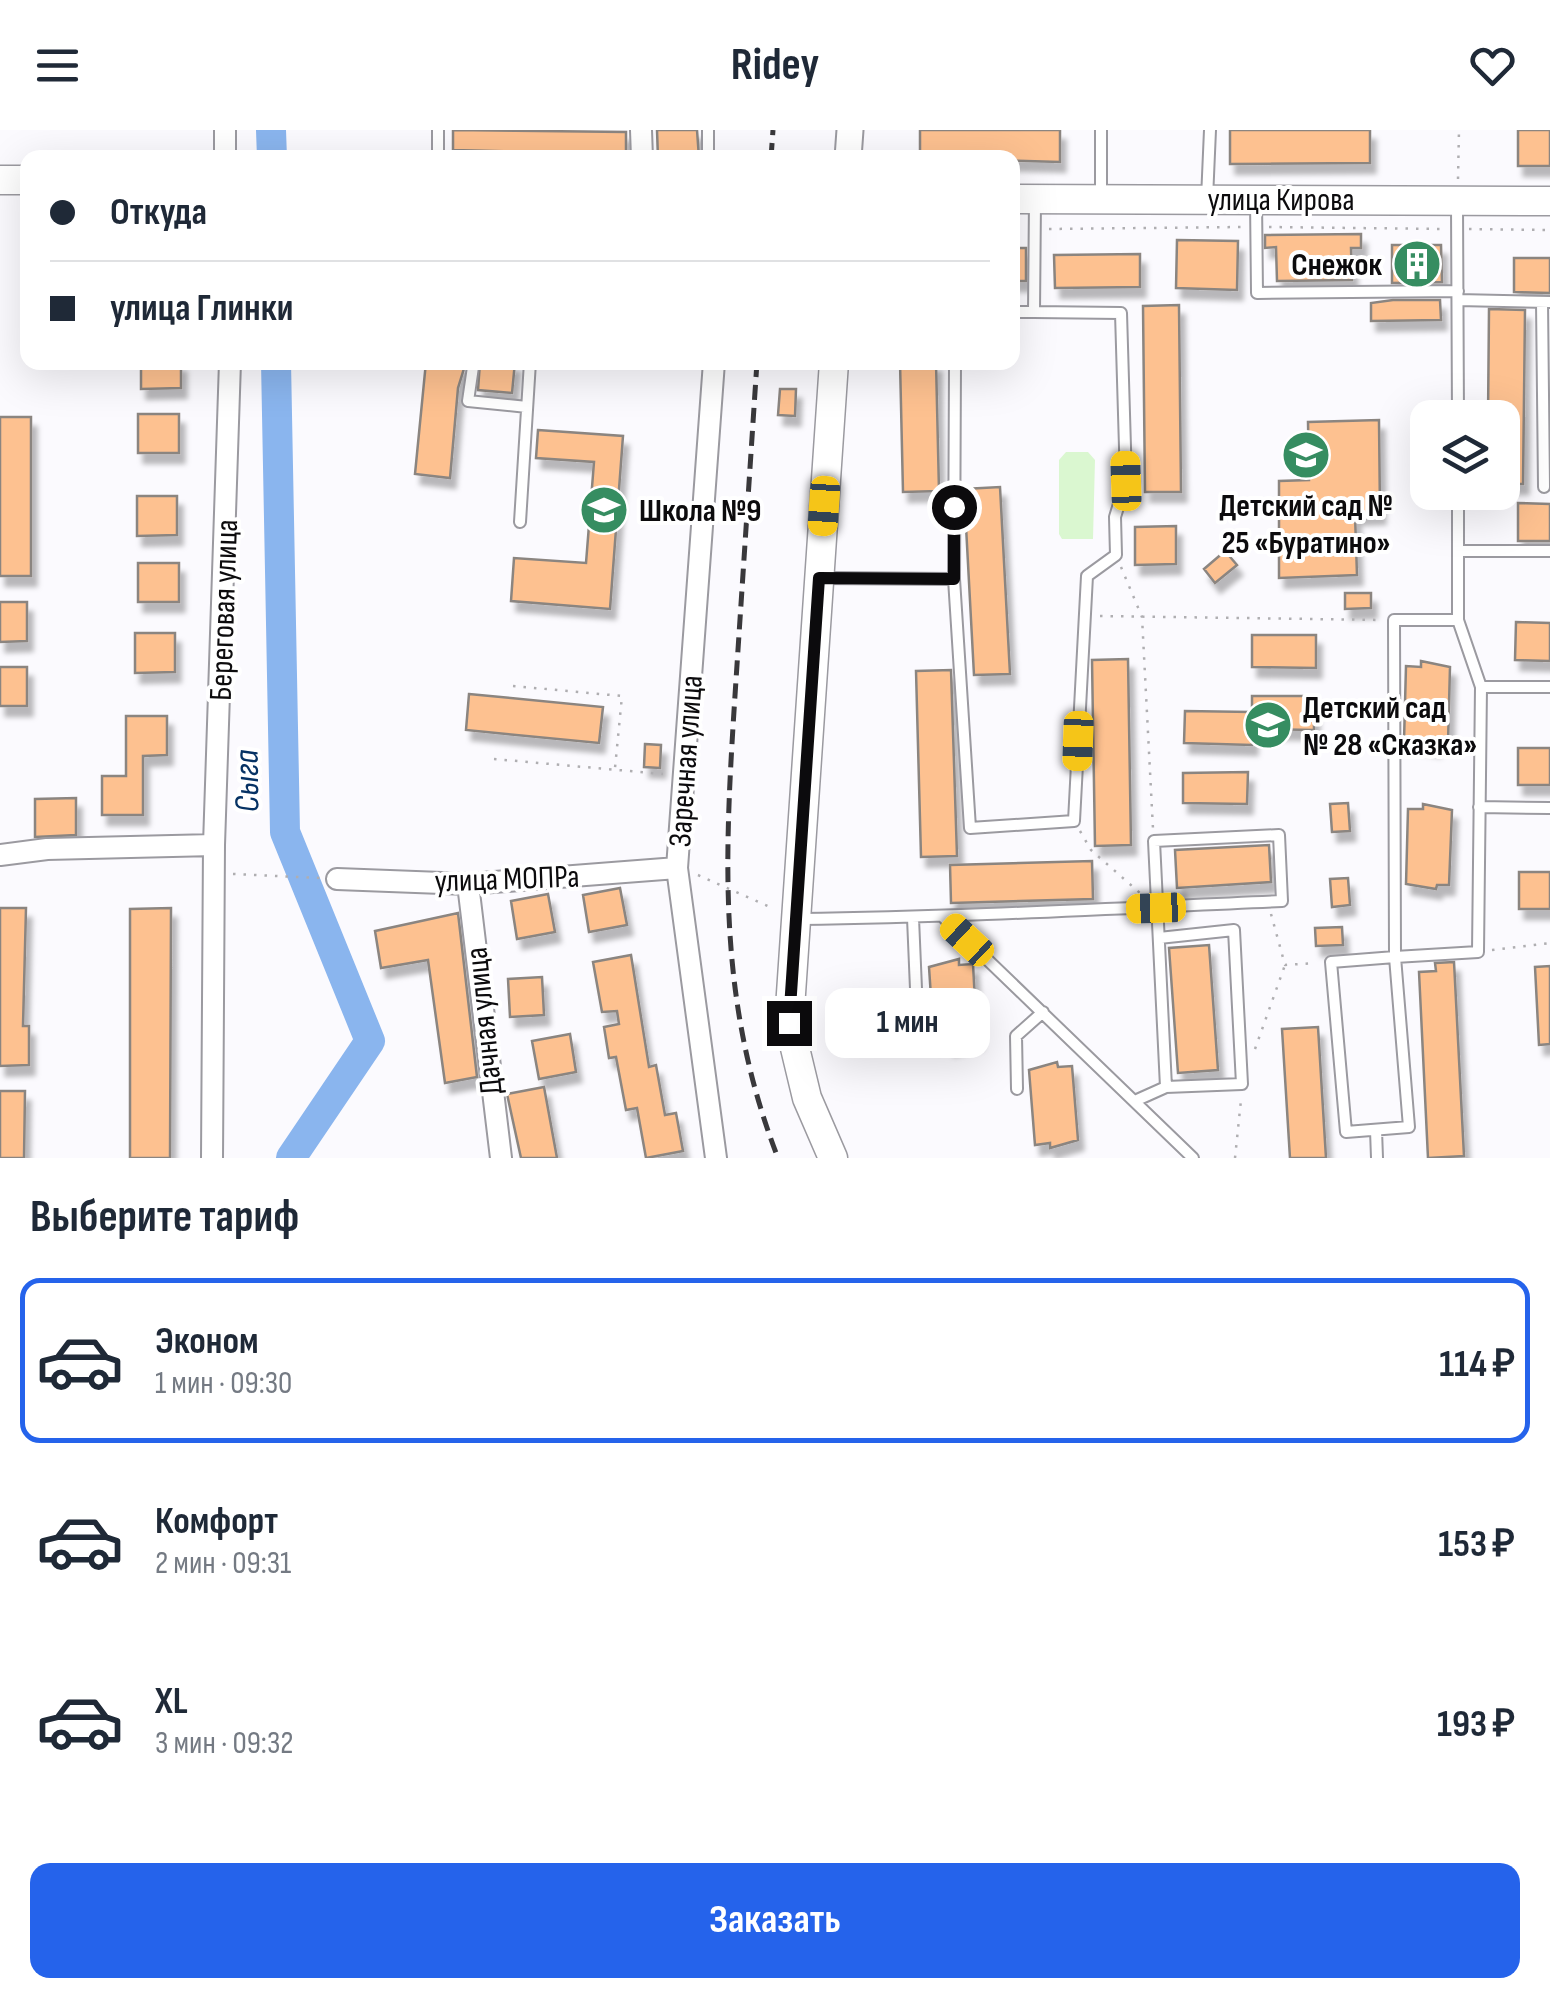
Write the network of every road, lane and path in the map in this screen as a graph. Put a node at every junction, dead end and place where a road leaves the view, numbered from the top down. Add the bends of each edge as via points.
1 (1101, 130) edge
2 (1210, 130) edge
3 (1459, 130) edge
4 (1024, 199) edge
5 (1100, 199) junction
6 (1207, 199) junction
7 (1457, 200) junction
8 (1550, 201) edge
9 (1256, 213) junction
10 (1035, 229) junction
11 (1457, 229) junction
12 (1550, 230) edge
13 (1458, 295) junction
14 (1546, 302) edge
15 (1020, 312) edge
16 (1034, 312) junction
17 (230, 370) edge
18 (473, 370) edge
19 (529, 370) edge
20 (713, 370) edge
21 (833, 370) edge
22 (955, 370) edge
23 (1458, 400) edge
24 (527, 407) junction
25 (1544, 487) dead end
26 (1458, 510) edge
27 (520, 522) dead end
28 (1458, 551) junction
29 (1550, 552) edge
30 (1116, 555) junction
31 (819, 578) junction
32 (954, 579) junction
33 (1084, 616) junction
34 (1142, 617) junction
35 (1394, 620) junction
36 (1458, 620) junction
37 (514, 686) dead end
38 (1481, 688) junction
39 (1550, 688) edge
40 (494, 759) dead end
41 (614, 770) junction
42 (684, 776) junction
43 (1479, 808) junction
44 (1550, 808) edge
45 (1074, 821) junction
46 (1154, 841) junction
47 (214, 846) junction
48 (0, 855) edge
49 (677, 868) junction
50 (216, 872) junction
51 (328, 878) joint
52 (468, 884) junction
53 (1267, 902) junction
54 (1156, 908) junction
55 (942, 916) junction
56 (913, 918) junction
57 (794, 919) junction
58 (1158, 938) junction
59 (1550, 944) edge
60 (1478, 952) junction
61 (1395, 957) junction
62 (1331, 962) junction
63 (1286, 965) junction
64 (916, 989) dead end
65 (1043, 1012) junction
66 (1254, 1050) dead end
67 (1242, 1084) junction
68 (1166, 1087) junction
69 (1017, 1088) dead end
70 (1137, 1100) junction
71 (1376, 1130) junction
72 (212, 1158) edge
73 (500, 1158) edge
74 (716, 1158) edge
75 (833, 1158) edge
76 (1193, 1158) edge
77 (1236, 1158) edge
78 (1377, 1158) edge

1 - 5 lane
2 - 6 lane
3 - 7 path
4 - 5 main road, улица Кирова
4 - 10 lane
5 - 6 main road, улица Кирова
6 - 9 main road, улица Кирова
7 - 8 main road, улица Кирова
7 - 9 main road, улица Кирова
7 - 11 lane
9 - 10 path
9 - 11 path
9 - 13 lane via 1257,293
10 - 16 lane
11 - 12 path
11 - 13 lane
13 - 14 lane
13 - 23 lane
14 - 25 lane
15 - 16 lane
16 - 30 lane via 1121,313 1126,481 1116,517
17 - 47 street, Береговая улица
18 - 24 lane via 468,401
19 - 24 lane
20 - 42 street, Заречная улица
21 - 31 main road
22 - 32 lane
24 - 27 lane
26 - 28 lane
28 - 29 lane
28 - 36 lane
30 - 33 lane via 1087,576
30 - 34 path
31 - 32 lane
31 - 57 main road
32 - 45 lane via 970,828
33 - 34 path
33 - 45 lane
34 - 35 path
34 - 46 path
35 - 36 lane
35 - 61 lane
36 - 38 lane
37 - 41 path via 622,696
38 - 39 lane
38 - 43 lane
40 - 41 path
41 - 42 path
42 - 49 street, Заречная улица
43 - 44 lane
43 - 60 lane
45 - 54 path via 1091,850
46 - 53 lane via 1280,836 1282,901
46 - 54 lane
47 - 48 street
47 - 50 street, Береговая улица
49 - 52 street, улица МОПРа
49 - 57 path
49 - 74 street, Заречная улица
50 - 51 path
50 - 72 street, Береговая улица
51 - 52 street, улица МОПРа
52 - 73 street, Дачная улица
53 - 54 lane
53 - 63 path
54 - 55 lane
54 - 58 lane
55 - 56 lane
55 - 65 lane
56 - 57 lane
56 - 64 lane
57 - 75 main road via 789,1023 807,1098
58 - 67 lane via 1234,930
58 - 68 lane
59 - 60 path
60 - 61 lane
61 - 62 lane
61 - 71 lane via 1410,1127
62 - 63 path
62 - 71 lane via 1346,1132
63 - 66 path
65 - 69 lane via 1016,1036
65 - 70 lane
67 - 68 lane
67 - 77 path
68 - 70 lane
70 - 76 lane
71 - 78 lane

